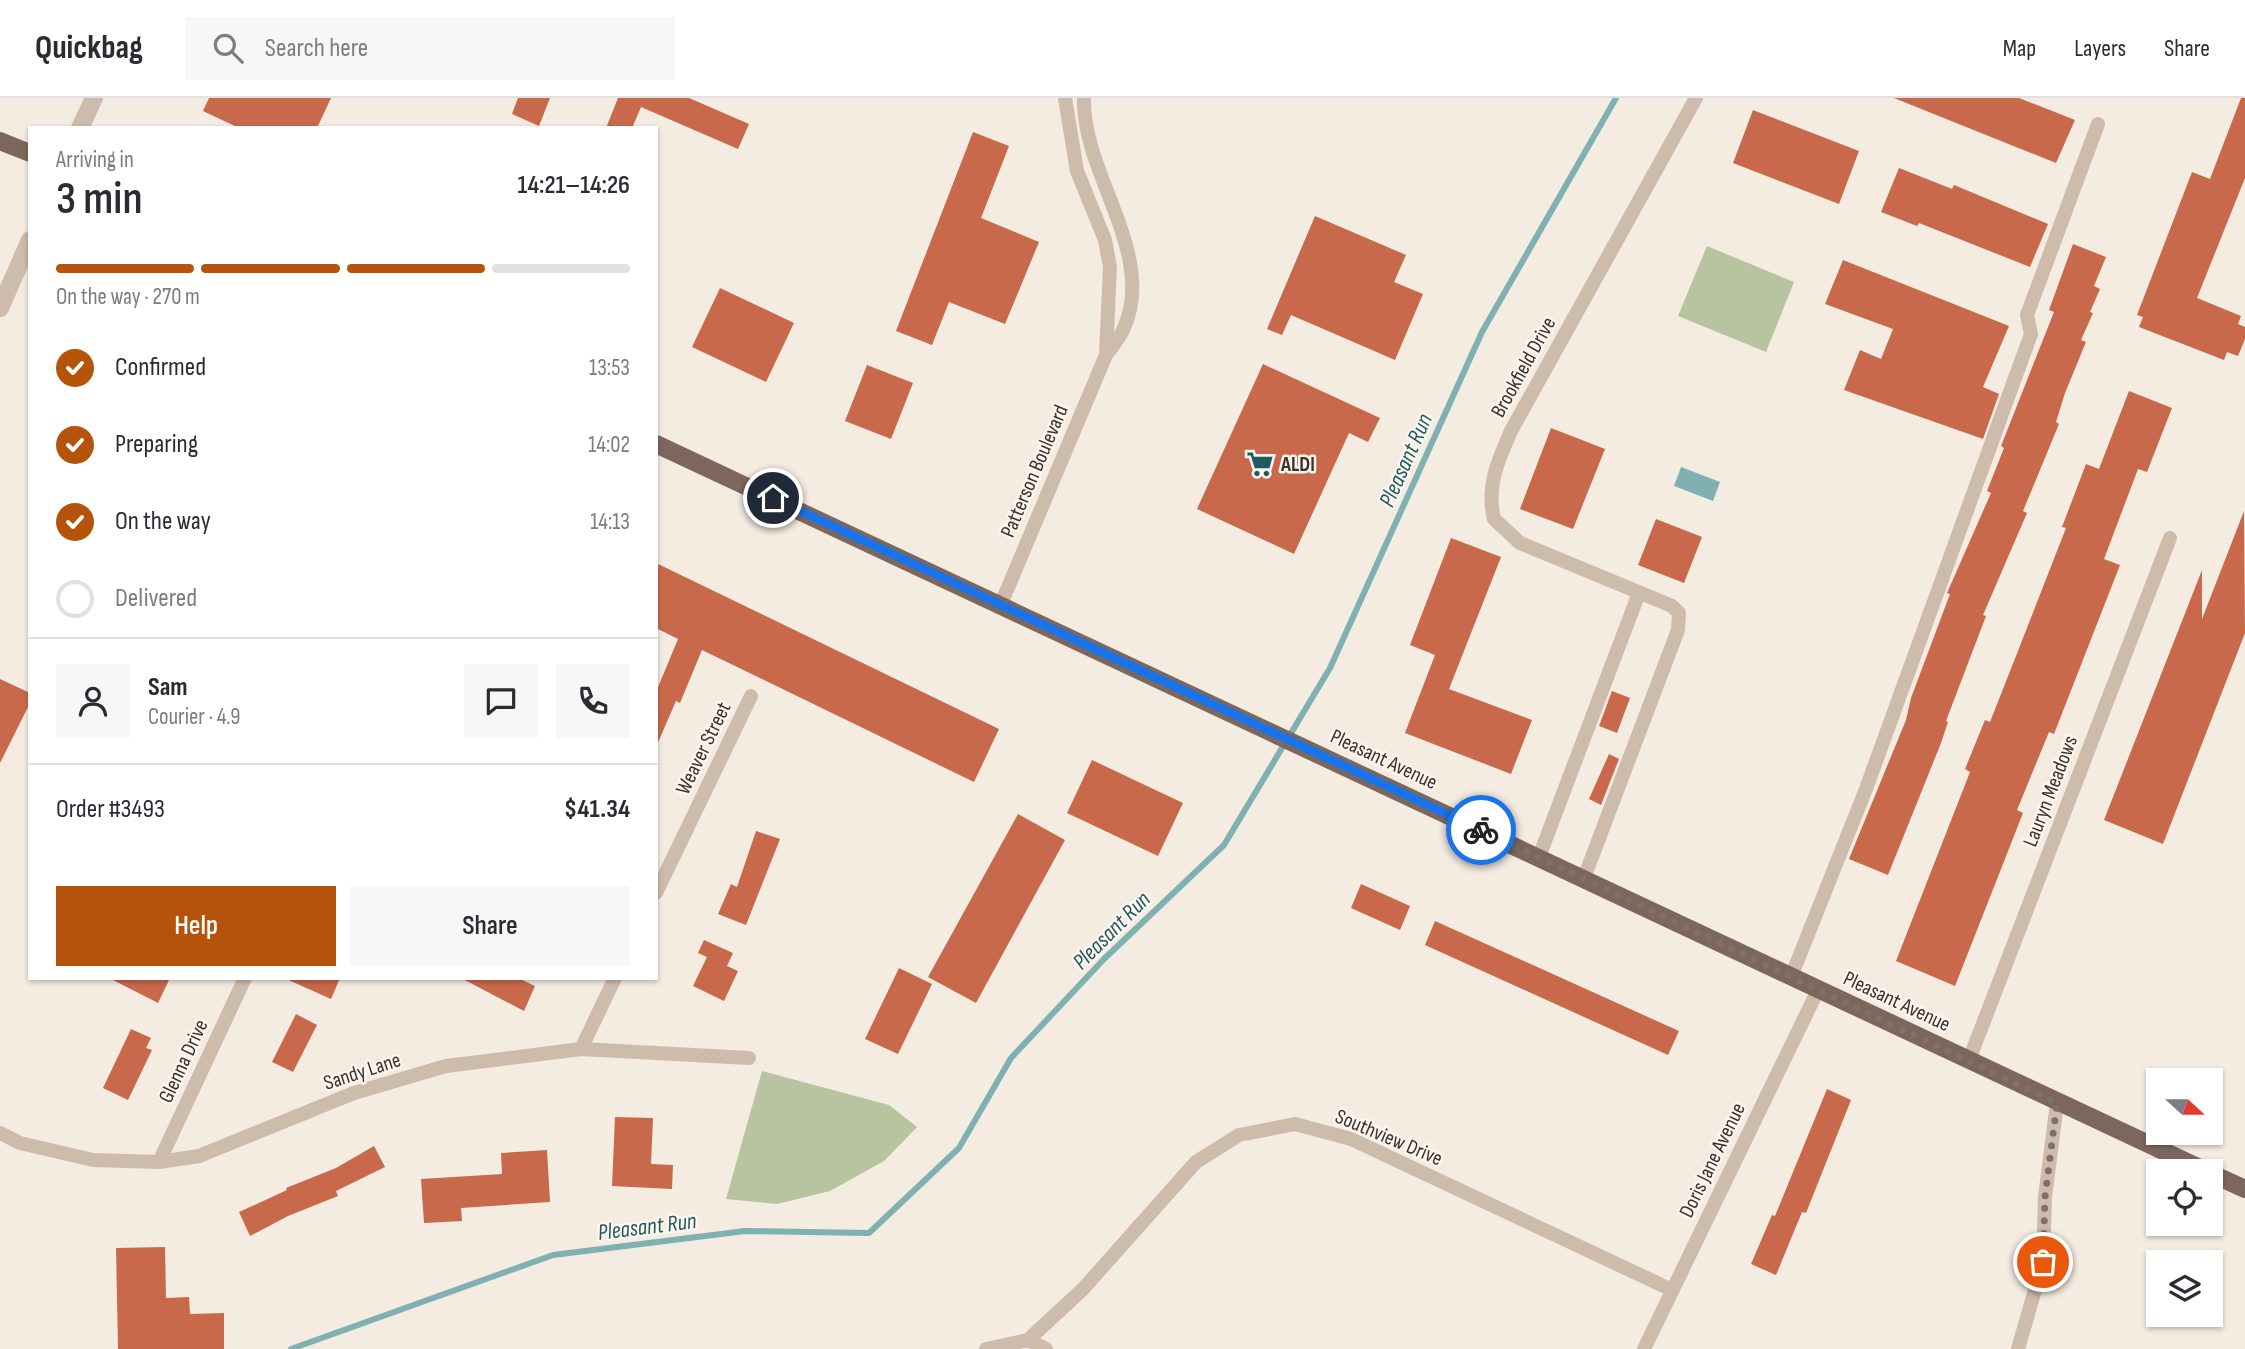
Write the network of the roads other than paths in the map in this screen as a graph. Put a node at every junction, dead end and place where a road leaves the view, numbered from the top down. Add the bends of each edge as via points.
1 (94, 98) edge
2 (1065, 98) edge
3 (1084, 98) edge
4 (1696, 98) edge
5 (2098, 124) dead end
6 (81, 126) edge
7 (0, 141) edge
8 (28, 152) edge
9 (28, 244) edge
10 (0, 307) edge
11 (1106, 355) junction
12 (658, 445) edge
13 (2170, 538) dead end
14 (1639, 593) junction
15 (1001, 604) junction
16 (751, 696) dead end
17 (1539, 857) junction
18 (1584, 878) junction
19 (658, 889) edge
20 (1791, 977) junction
21 (244, 980) edge
22 (614, 980) edge
23 (1818, 990) junction
24 (581, 1049) junction
25 (749, 1058) dead end
26 (1969, 1060) junction
27 (2057, 1103) junction
28 (0, 1133) edge
29 (2180, 1159) edge
30 (159, 1162) junction
31 (2223, 1179) edge
32 (2245, 1189) edge
33 (1672, 1290) junction
34 (1028, 1340) junction
35 (986, 1349) edge
36 (1046, 1349) edge
37 (1644, 1349) edge
38 (2018, 1349) edge

1 - 6 street
2 - 11 street, Patterson Boulevard via 1077,171 1111,267
3 - 11 street, Patterson Boulevard via 1086,131 1128,251 1132,276 1124,328
4 - 14 street, Brookfield Drive via 1511,431 1490,492 1494,519 1520,543
5 - 20 street via 2027,315 2031,334 1987,457 1839,861
7 - 8 main road
9 - 10 street
11 - 15 street, Patterson Boulevard
12 - 15 main road, Pleasant Avenue
13 - 26 street, Lauryn Meadows
14 - 17 street
14 - 18 street, Brookfield Drive via 1672,606 1679,613 1678,630
15 - 17 main road, Pleasant Avenue
16 - 19 street, Weaver Street
17 - 18 main road, Pleasant Avenue
18 - 20 main road, Pleasant Avenue
20 - 23 main road, Pleasant Avenue
21 - 30 street, Glenna Drive
22 - 24 street
23 - 26 main road, Pleasant Avenue
23 - 33 street, Doris Jane Avenue
24 - 25 street, Sandy Lane
24 - 30 street, Sandy Lane via 446,1066 354,1093 199,1156
26 - 27 main road, Pleasant Avenue
27 - 29 main road, Pleasant Avenue
27 - 38 street via 2045,1197 2043,1262
28 - 30 street, Sandy Lane via 20,1143 93,1160
31 - 32 main road, Pleasant Avenue
33 - 34 street, Southview Drive via 1351,1139 1295,1124 1239,1135 1196,1162 1083,1289
33 - 37 street, Doris Jane Avenue
34 - 35 street
34 - 36 street

